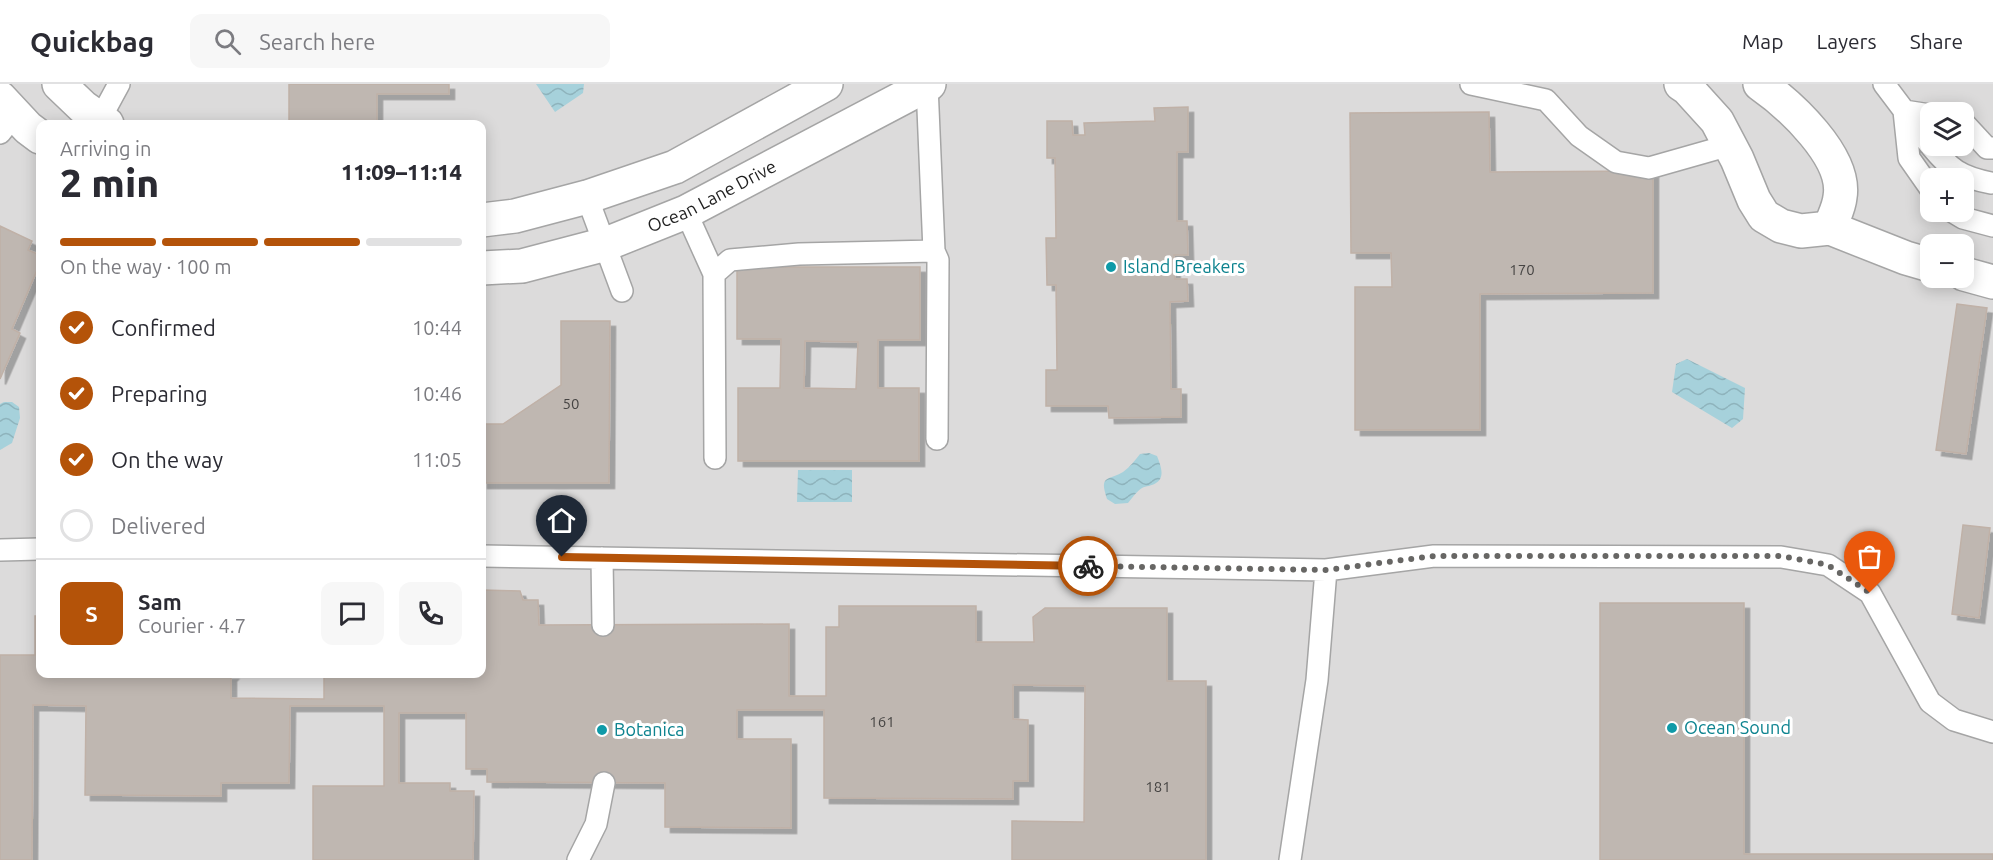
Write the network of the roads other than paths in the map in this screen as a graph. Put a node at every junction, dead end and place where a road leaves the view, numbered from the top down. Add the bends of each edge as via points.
1 (119, 84) edge
2 (826, 84) edge
3 (1471, 84) edge
4 (1681, 84) edge
5 (1760, 84) edge
6 (1884, 84) edge
7 (62, 85) edge
8 (928, 85) edge
9 (1904, 111) junction
10 (1920, 113) edge
11 (5, 115) edge
12 (98, 120) edge
13 (102, 120) edge
14 (1920, 131) edge
15 (36, 134) edge
16 (1974, 134) edge
17 (1730, 145) junction
18 (1993, 148) edge
19 (1940, 156) edge
20 (1920, 174) edge
21 (1991, 183) dead end
22 (587, 198) junction
23 (686, 212) junction
24 (486, 220) edge
25 (1974, 221) edge
26 (1993, 225) edge
27 (1830, 228) junction
28 (606, 244) junction
29 (934, 251) junction
30 (1920, 262) edge
31 (486, 268) edge
32 (714, 274) junction
33 (1974, 277) edge
34 (1993, 282) edge
35 (622, 291) dead end
36 (937, 439) dead end
37 (715, 458) dead end
38 (36, 549) edge
39 (0, 550) edge
40 (486, 556) edge
41 (602, 558) junction
42 (1326, 570) junction
43 (603, 625) dead end
44 (1993, 732) edge
45 (604, 783) dead end
46 (578, 860) edge
47 (1290, 860) edge

1 - 13 lane
2 - 22 street via 675,167
3 - 17 lane via 1546,100 1579,136 1616,162 1649,168
4 - 17 street via 1718,122
5 - 27 street via 1818,137 1838,170 1841,196
6 - 9 lane
7 - 12 street
8 - 23 street, Ocean Lane Drive
8 - 29 lane
9 - 10 lane
9 - 14 lane
9 - 20 lane via 1909,158
11 - 15 street
16 - 18 lane via 1987,148
17 - 27 street via 1764,216 1801,231
19 - 21 lane via 1948,167
22 - 24 street
22 - 28 lane
23 - 28 street, Ocean Lane Drive
23 - 32 lane
25 - 26 lane
27 - 30 street
28 - 31 street, Ocean Lane Drive via 522,266
28 - 35 lane
29 - 32 lane via 730,260
29 - 36 lane via 938,260
32 - 37 lane
33 - 34 street
38 - 39 lane
40 - 41 lane
41 - 42 lane
41 - 43 lane
42 - 44 lane via 1434,556 1781,556 1828,565 1870,593 1930,702 1954,720
42 - 47 lane via 1317,680
45 - 46 lane via 596,824

